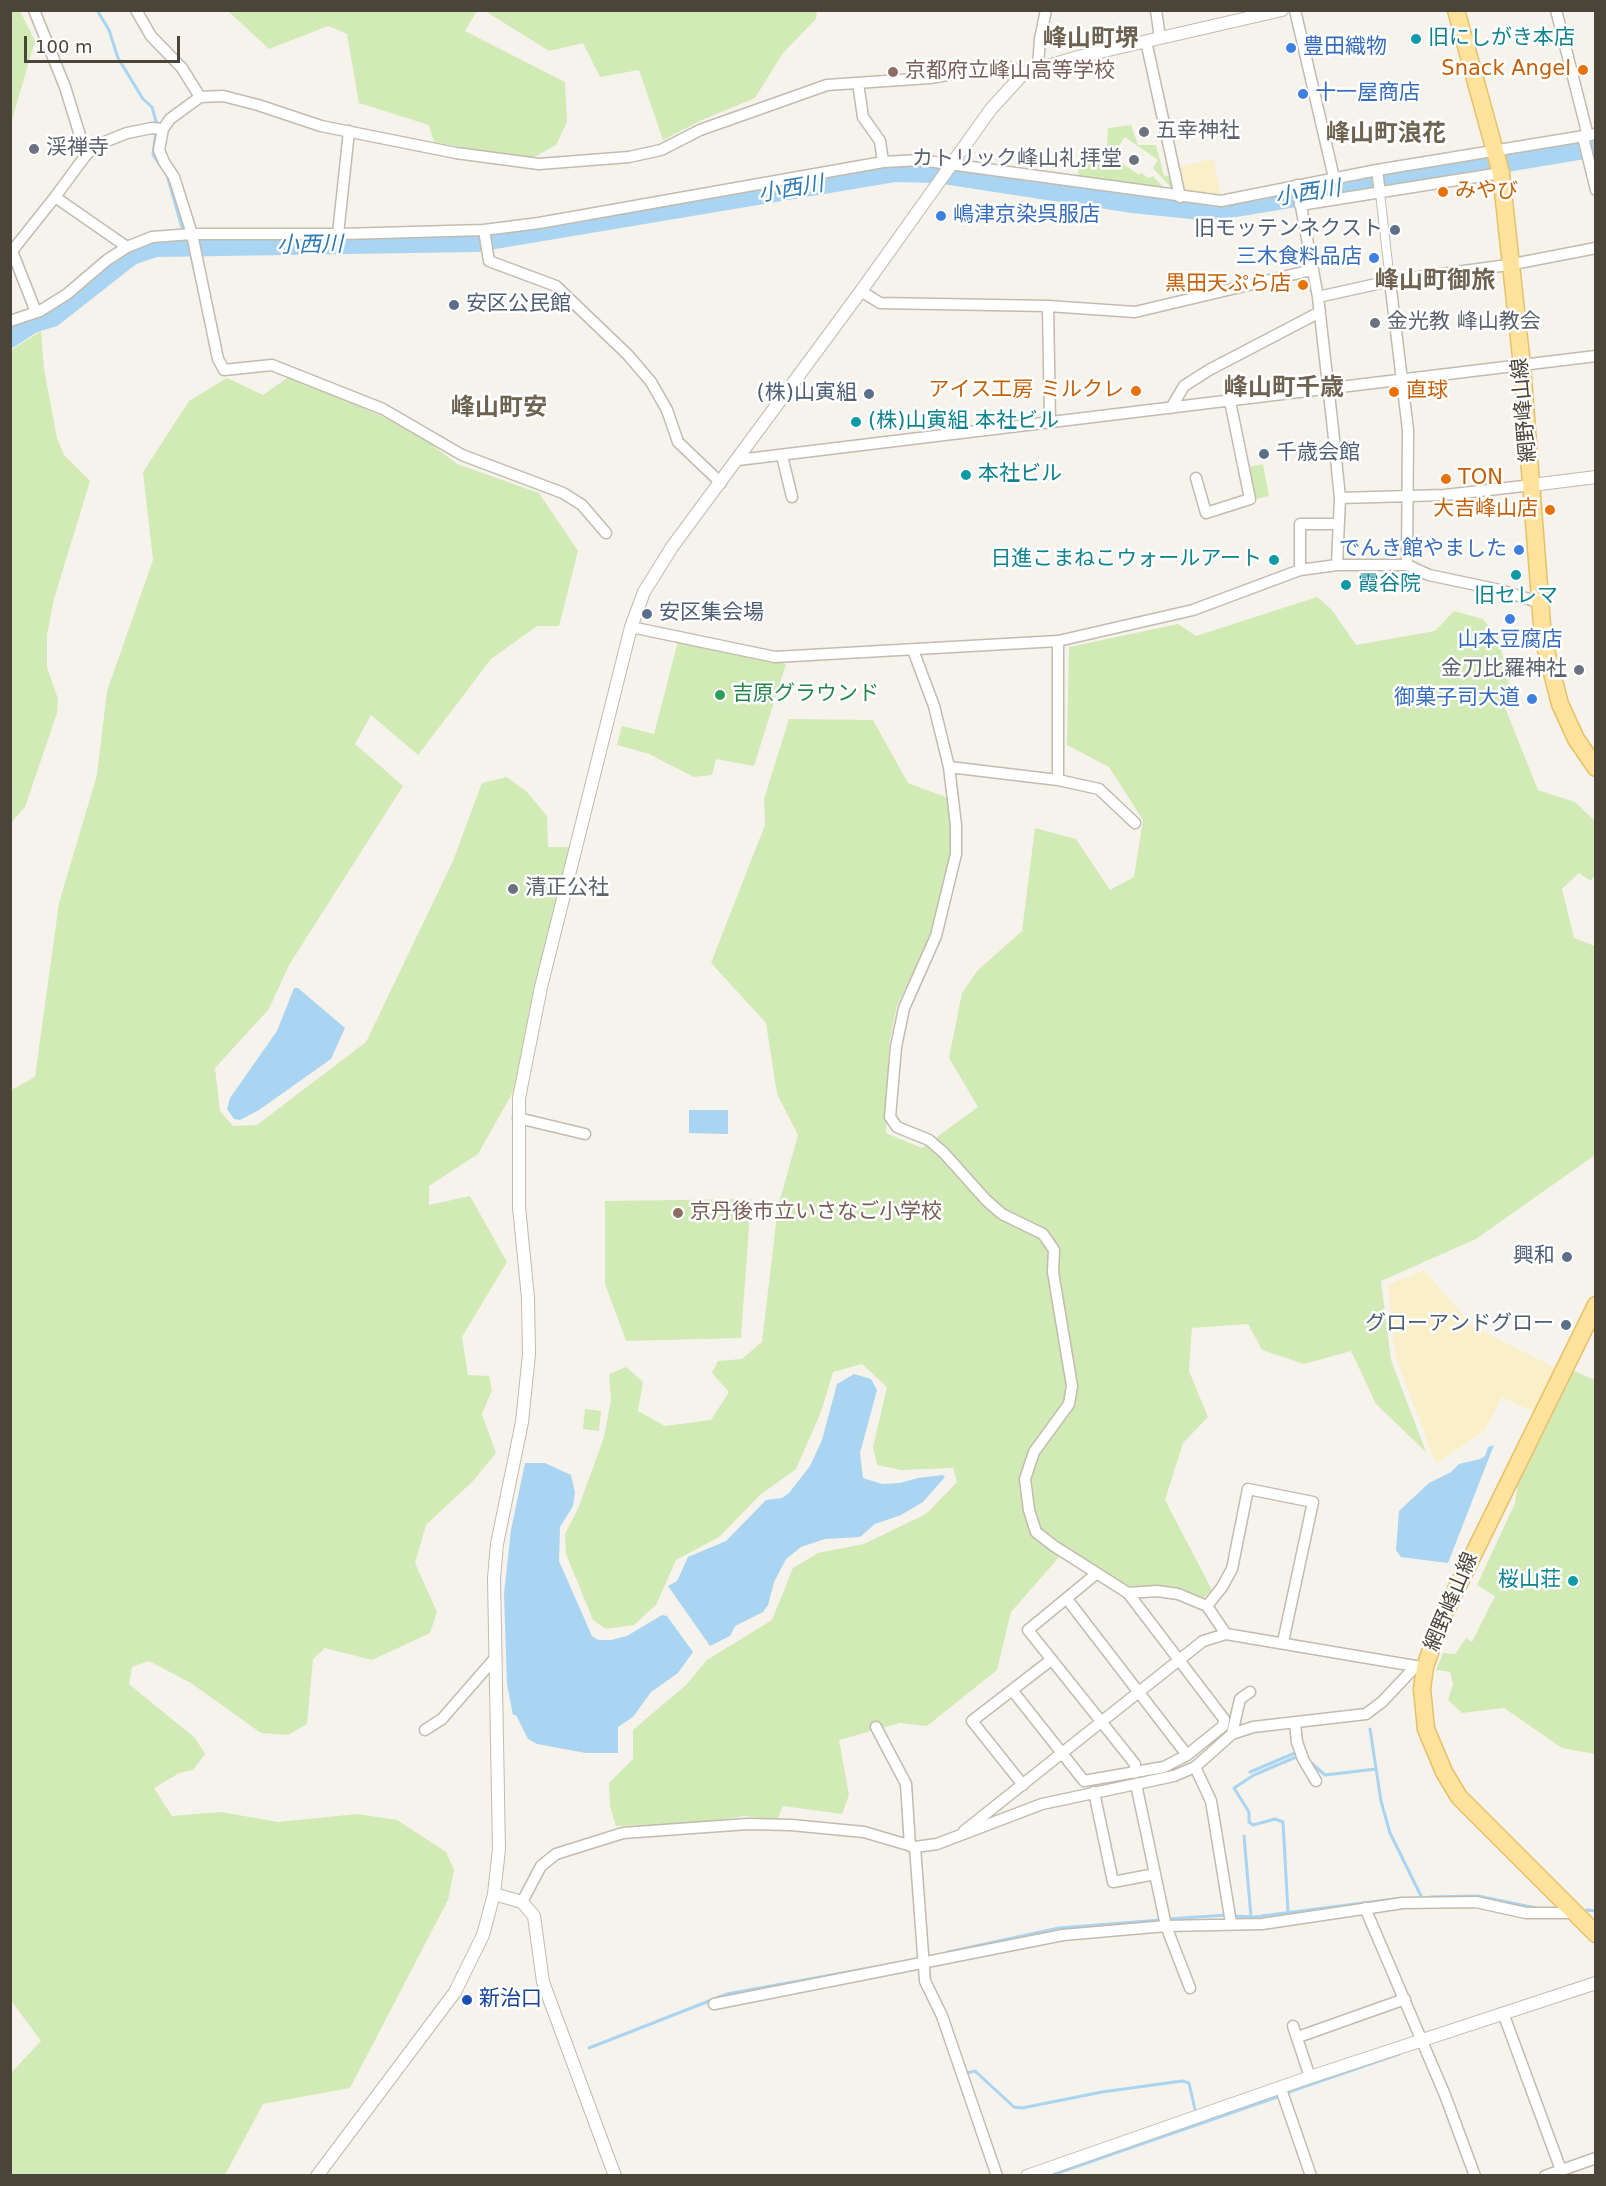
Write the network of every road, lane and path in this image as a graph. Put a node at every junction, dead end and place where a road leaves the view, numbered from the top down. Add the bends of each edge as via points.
1 (34, 10) edge
2 (136, 10) edge
3 (1046, 10) edge
4 (1156, 10) edge
5 (1282, 10) edge
6 (1295, 10) edge
7 (1456, 10) edge
8 (1556, 10) edge
9 (1161, 38) junction
10 (1146, 41) junction
11 (1038, 67) junction
12 (1024, 74) junction
13 (858, 83) junction
14 (200, 97) junction
15 (163, 129) junction
16 (349, 131) junction
17 (1588, 138) edge
18 (86, 155) junction
19 (1590, 158) edge
20 (883, 162) junction
21 (1499, 162) junction
22 (954, 163) junction
23 (1378, 173) junction
24 (1334, 178) junction
25 (1596, 190) edge
26 (1379, 192) junction
27 (1298, 196) junction
28 (55, 197) junction
29 (1180, 197) junction
30 (484, 230) junction
31 (192, 234) junction
32 (338, 234) junction
33 (128, 247) junction
34 (1596, 248) edge
35 (1511, 264) junction
36 (1312, 270) junction
37 (1390, 281) junction
38 (861, 291) junction
39 (1318, 297) junction
40 (1048, 306) junction
41 (36, 312) junction
42 (1320, 312) junction
43 (10, 321) edge
44 (1596, 356) edge
45 (1522, 366) junction
46 (1402, 380) junction
47 (1329, 389) junction
48 (1230, 401) junction
49 (1171, 408) junction
50 (1050, 423) junction
51 (782, 456) junction
52 (738, 460) junction
53 (1596, 477) edge
54 (1196, 478) dead end
55 (1532, 481) junction
56 (721, 483) junction
57 (1408, 496) junction
58 (792, 497) dead end
59 (1340, 498) junction
60 (1338, 524) junction
61 (606, 533) dead end
62 (1337, 565) junction
63 (1407, 565) junction
64 (1300, 570) junction
65 (1538, 602) junction
66 (631, 627) junction
67 (1059, 641) junction
68 (913, 650) junction
69 (949, 768) junction
70 (1596, 768) edge
71 (1058, 780) junction
72 (1135, 823) dead end
73 (518, 1119) junction
74 (585, 1134) dead end
75 (1596, 1305) edge
76 (1096, 1574) junction
77 (1128, 1593) junction
78 (1067, 1599) junction
79 (1207, 1606) junction
80 (1226, 1634) junction
81 (1283, 1641) junction
82 (496, 1657) junction
83 (1051, 1660) junction
84 (1179, 1660) junction
85 (1420, 1667) junction
86 (1012, 1690) junction
87 (1140, 1691) junction
88 (1250, 1692) dead end
89 (1101, 1722) junction
90 (1295, 1723) junction
91 (876, 1727) dead end
92 (425, 1730) dead end
93 (1232, 1734) junction
94 (1061, 1754) junction
95 (1187, 1755) junction
96 (1195, 1767) junction
97 (1135, 1779) junction
98 (1316, 1781) dead end
99 (1023, 1785) junction
100 (1094, 1792) junction
101 (959, 1835) junction
102 (913, 1847) junction
103 (1155, 1874) junction
104 (494, 1894) junction
105 (522, 1902) junction
106 (1365, 1908) junction
107 (1576, 1913) junction
108 (1231, 1923) junction
109 (1166, 1926) junction
110 (1596, 1934) edge
111 (923, 1965) junction
112 (1596, 1983) edge
113 (1190, 1988) dead end
114 (1405, 2000) junction
115 (714, 2004) dead end
116 (1503, 2013) junction
117 (1293, 2026) dead end
118 (1298, 2037) junction
119 (1422, 2042) junction
120 (1310, 2077) junction
121 (1281, 2090) junction
122 (1596, 2158) edge
123 (1561, 2170) junction
124 (1577, 2170) edge
125 (317, 2175) edge
126 (615, 2175) edge
127 (997, 2175) edge
128 (1027, 2175) edge
129 (1311, 2175) edge
130 (1475, 2175) edge
131 (1545, 2175) edge

1 - 18 street via 65,87
2 - 14 street via 150,36 182,68
3 - 11 street
4 - 9 street
5 - 9 street
6 - 24 street
7 - 21 main road, 網野峰山線
8 - 17 street
9 - 10 street
10 - 11 street
10 - 29 street
11 - 12 street
12 - 13 street via 1003,65 930,78
12 - 22 street via 991,109
13 - 16 street via 827,85 700,130 661,150 629,157 539,164 498,160
13 - 20 street via 862,117 880,141
14 - 15 street via 180,109
14 - 16 street via 240,99 321,126
15 - 18 street via 110,138
15 - 31 street via 159,150 174,177
16 - 32 street
17 - 19 street
17 - 21 street
18 - 28 street
19 - 25 street
20 - 22 street
20 - 30 street
21 - 23 street
21 - 26 street
21 - 35 main road, 網野峰山線
22 - 29 street
22 - 38 street
23 - 24 street
23 - 26 street
24 - 27 street
26 - 27 street
26 - 37 street
27 - 29 street via 1221,201
27 - 36 street
28 - 33 street
28 - 41 street via 12,251
30 - 32 street
30 - 56 street via 489,261 556,286 628,355 651,382 667,410 678,442
31 - 32 street
31 - 33 street via 152,237
31 - 61 street via 218,359 224,370 272,365 383,410 462,455 563,493 582,505
33 - 41 street via 67,294
34 - 35 street
35 - 37 street
35 - 45 main road, 網野峰山線
36 - 39 street
36 - 40 street via 1135,312
37 - 39 street
37 - 46 street
38 - 40 street via 880,303
38 - 52 street
39 - 42 street
40 - 50 street
41 - 43 street
42 - 47 street
42 - 49 street via 1184,386
44 - 45 street
45 - 46 street
45 - 55 main road, 網野峰山線
46 - 47 street
46 - 57 street via 1408,430
47 - 48 street
47 - 59 street
48 - 49 street
48 - 54 street via 1250,499 1206,513
49 - 50 street
50 - 51 street
51 - 52 street
51 - 58 street
52 - 56 street
53 - 55 street
55 - 57 street via 1445,495
55 - 65 main road, 網野峰山線
56 - 66 street via 672,547 644,592
57 - 59 street
57 - 63 street
59 - 60 street
60 - 62 street
60 - 64 street via 1300,524
62 - 63 street
62 - 64 street
63 - 65 street via 1429,575
64 - 67 street via 1193,610
65 - 70 main road, 網野峰山線 via 1560,704 1575,739
66 - 68 street via 775,657
66 - 73 street via 541,987
67 - 68 street
67 - 71 street
68 - 69 street via 934,706
69 - 71 street
69 - 76 street via 956,854 936,936 904,1008 890,1117 897,1127 929,1140 986,1200 1002,1214 1043,1234 1054,1250 1053,1272 1072,1386 1070,1404 1034,1452 1025,1479 1029,1510 1036,1532
71 - 72 street via 1099,789
73 - 74 street
73 - 82 street via 519,1207 529,1354 522,1422 498,1544 492,1612
75 - 85 main road, 網野峰山線 via 1479,1537
76 - 77 street
76 - 78 street
77 - 79 street via 1178,1594
77 - 84 street
78 - 83 street via 1028,1629
78 - 87 street
79 - 80 street
79 - 81 street via 1232,1569 1248,1489 1313,1502
80 - 81 street
80 - 84 street via 1203,1641
81 - 85 street
82 - 92 street via 442,1719
82 - 104 street via 499,1849
83 - 86 street
83 - 89 street
84 - 87 street
84 - 95 street via 1224,1719 1223,1726
85 - 90 street via 1366,1714
85 - 107 main road, 網野峰山線 via 1426,1729 1449,1781 1460,1797
86 - 94 street
86 - 99 street via 972,1721
87 - 89 street
87 - 95 street
88 - 93 street via 1240,1699
89 - 94 street
89 - 97 street via 1135,1764
90 - 93 street via 1253,1727
90 - 98 street via 1303,1759
91 - 102 street via 906,1784
93 - 96 street
94 - 97 street via 1084,1781
94 - 99 street
95 - 97 street
96 - 97 street via 1174,1776
96 - 108 street via 1211,1801
97 - 100 street
97 - 103 street
99 - 101 street
100 - 101 street via 1042,1804
100 - 103 street via 1113,1882
101 - 102 street via 937,1844
102 - 105 street via 864,1832 791,1825 748,1824 622,1833 556,1854 541,1866
102 - 111 street
103 - 109 street
104 - 105 street
104 - 125 street via 483,1935 455,1992
105 - 126 street via 534,1916 543,1982
106 - 107 street via 1476,1902 1526,1913
106 - 108 street via 1262,1924
106 - 114 street
107 - 110 main road, 網野峰山線
108 - 109 street
109 - 111 street via 1063,1935
109 - 113 street
111 - 115 street via 794,1986
111 - 127 street via 925,1982 942,2016
112 - 116 street
114 - 118 street
114 - 119 street
116 - 119 street
116 - 123 street
117 - 118 street
118 - 120 street
119 - 120 street
119 - 130 street
120 - 121 street
121 - 128 street
121 - 129 street
122 - 124 street
123 - 124 street
123 - 131 street

